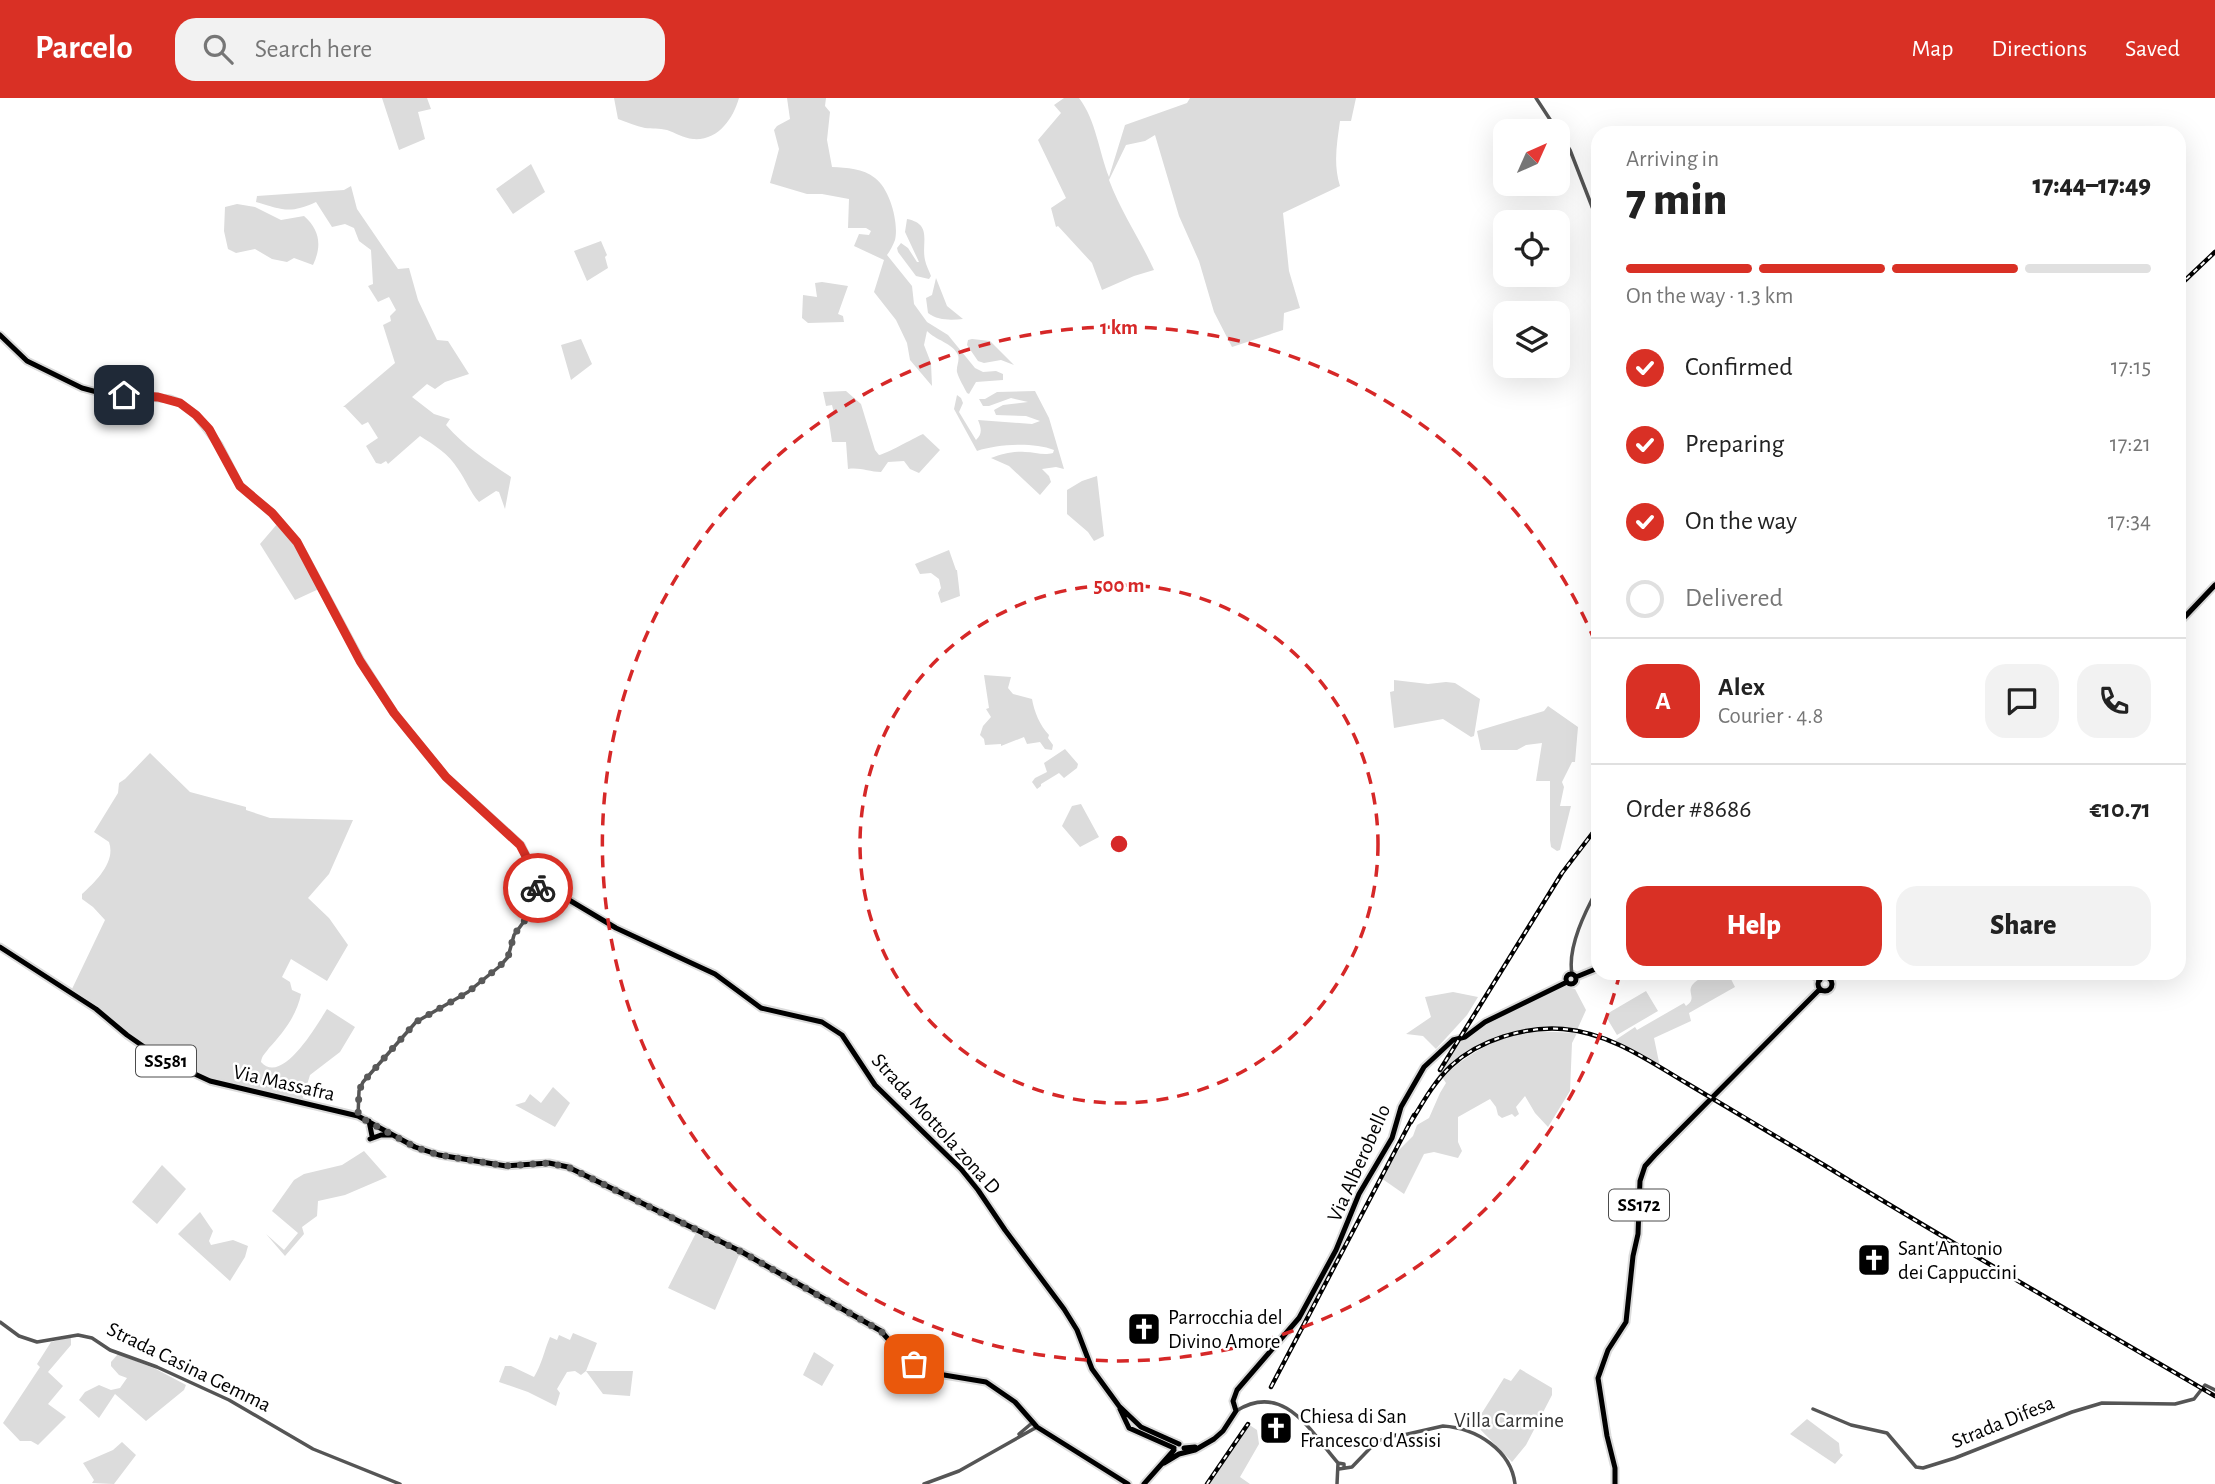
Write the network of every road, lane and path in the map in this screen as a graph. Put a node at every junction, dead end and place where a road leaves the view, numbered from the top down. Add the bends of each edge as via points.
1 (1536, 98) edge
2 (1591, 204) edge
3 (0, 335) edge
4 (2215, 585) edge
5 (2186, 616) edge
6 (538, 885) junction
7 (1591, 900) edge
8 (0, 947) edge
9 (1591, 970) edge
10 (1574, 975) junction
11 (1819, 980) edge
12 (1830, 980) edge
13 (1820, 989) junction
14 (358, 1116) junction
15 (369, 1121) junction
16 (381, 1127) junction
17 (396, 1135) junction
18 (374, 1136) junction
19 (0, 1322) edge
20 (2215, 1390) edge
21 (1813, 1409) dead end
22 (1236, 1411) junction
23 (1034, 1425) junction
24 (1179, 1449) junction
25 (1342, 1469) junction
26 (400, 1484) edge
27 (924, 1484) edge
28 (1128, 1484) edge
29 (1144, 1484) edge
30 (1337, 1484) edge
31 (1515, 1484) edge
32 (1615, 1484) edge

1 - 2 street via 1570,150
3 - 6 main road via 27,361 82,388 170,399 196,415 219,445 240,486 297,542 360,661 394,713 446,777 520,845
4 - 5 main road
6 - 14 street via 539,901 514,935 508,957 468,992 416,1022 363,1082
6 - 24 main road, Strada Mottola zona D via 715,974 761,1008 822,1022 842,1035 875,1085 978,1190 1065,1309 1092,1369 1128,1421
7 - 10 street via 1572,959
8 - 14 main road, Via Massafra / SS581 via 184,1070 210,1081
9 - 10 main road, Via Alberobello
10 - 22 main road, Via Alberobello via 1574,983 1567,982 1453,1040 1424,1067 1330,1262 1299,1318 1234,1395
11 - 13 main road
12 - 13 main road, SS172 via 1829,990
13 - 32 main road, SS172 via 1642,1173 1628,1313 1598,1377
14 - 15 main road, Via Massafra / SS581
15 - 16 main road, Via Massafra / SS581
15 - 18 main road
16 - 17 main road, Via Massafra / SS581
16 - 18 main road
17 - 18 main road
17 - 23 main road, Via Massafra / SS581 via 415,1147 456,1159 568,1167 742,1252 881,1331 914,1364 938,1374 986,1382 1015,1402
19 - 26 street, Strada Casina Gemma via 37,1342 78,1335 92,1338 110,1350 229,1400 313,1449
20 - 21 street, Strada Difesa via 2205,1385 2194,1399 2175,1404 2102,1403 1923,1468 1916,1467 1887,1433
22 - 24 main road via 1207,1444
22 - 25 street via 1262,1400 1279,1404 1295,1415
23 - 27 street via 959,1471
23 - 28 main road, Via Massafra / SS581
24 - 29 main road
25 - 30 street
25 - 31 street via 1352,1467 1377,1441 1443,1426 1481,1435 1511,1466

